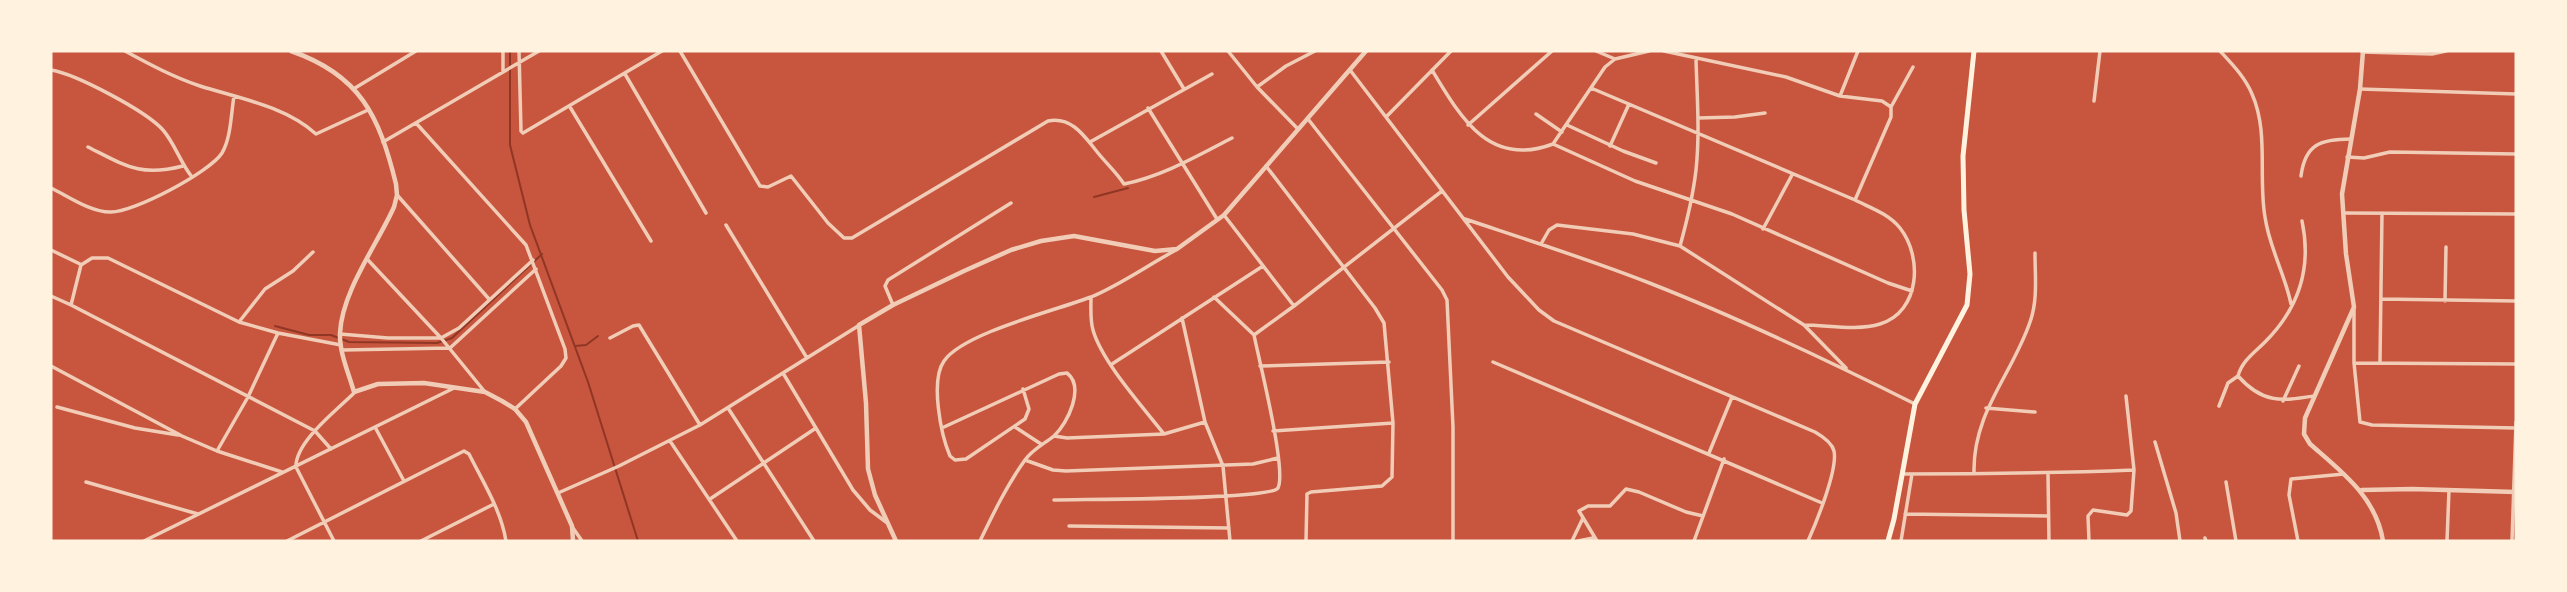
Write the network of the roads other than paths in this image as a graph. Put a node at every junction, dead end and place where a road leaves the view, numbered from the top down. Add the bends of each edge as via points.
1 (125, 51) edge
2 (291, 51) edge
3 (398, 51) edge
4 (416, 51) edge
5 (503, 51) edge
6 (519, 51) edge
7 (539, 51) edge
8 (662, 51) edge
9 (680, 51) edge
10 (1161, 51) edge
11 (1228, 51) edge
12 (1315, 51) edge
13 (1366, 51) edge
14 (1451, 51) edge
15 (1552, 51) edge
16 (1596, 51) edge
17 (1649, 51) edge
18 (1664, 51) edge
19 (1692, 51) edge
20 (1858, 51) edge
21 (1974, 51) edge
22 (2100, 51) edge
23 (2220, 51) edge
24 (2446, 51) edge
25 (2362, 52) edge
26 (403, 59) junction
27 (1615, 59) junction
28 (1694, 59) junction
29 (518, 63) junction
30 (1913, 67) dead end
31 (51, 70) edge
32 (1350, 70) junction
33 (1432, 70) junction
34 (504, 71) junction
35 (625, 74) junction
36 (1212, 74) dead end
37 (1257, 87) junction
38 (355, 88) junction
39 (1591, 88) junction
40 (1184, 89) junction
41 (2360, 89) junction
42 (2516, 94) edge
43 (234, 96) junction
44 (1840, 96) junction
45 (2094, 101) dead end
46 (1629, 104) junction
47 (570, 107) junction
48 (1891, 107) junction
49 (1148, 108) junction
50 (369, 110) junction
51 (1765, 113) dead end
52 (1536, 114) dead end
53 (1387, 116) junction
54 (1306, 118) junction
55 (1698, 118) junction
56 (416, 123) junction
57 (1468, 125) junction
58 (1567, 125) junction
59 (1297, 128) junction
60 (1562, 132) junction
61 (1698, 135) junction
62 (1232, 138) dead end
63 (2351, 139) junction
64 (383, 142) junction
65 (1090, 142) junction
66 (1553, 144) junction
67 (1610, 146) junction
68 (88, 147) dead end
69 (2516, 154) edge
70 (2347, 157) junction
71 (1656, 163) dead end
72 (1183, 164) junction
73 (1265, 165) junction
74 (183, 166) junction
75 (1792, 174) junction
76 (2301, 176) dead end
77 (192, 177) junction
78 (51, 188) edge
79 (1442, 191) junction
80 (397, 195) junction
81 (1692, 198) junction
82 (1855, 200) junction
83 (1011, 203) dead end
84 (2342, 212) junction
85 (706, 213) dead end
86 (2382, 214) junction
87 (2516, 214) edge
88 (1224, 215) junction
89 (1463, 218) junction
90 (1218, 221) junction
91 (2302, 221) dead end
92 (726, 225) dead end
93 (1394, 228) junction
94 (1763, 229) junction
95 (651, 241) dead end
96 (1541, 244) junction
97 (1680, 246) junction
98 (2446, 247) dead end
99 (1177, 248) junction
100 (51, 250) edge
101 (313, 252) dead end
102 (2035, 253) dead end
103 (368, 260) junction
104 (534, 264) junction
105 (81, 265) junction
106 (1263, 266) junction
107 (1344, 267) junction
108 (1912, 291) junction
109 (51, 296) edge
110 (1091, 297) junction
111 (1214, 297) junction
112 (489, 299) junction
113 (2381, 299) junction
114 (2445, 301) junction
115 (2516, 301) edge
116 (2291, 304) junction
117 (71, 305) junction
118 (893, 306) junction
119 (1294, 306) junction
120 (2354, 307) junction
121 (1182, 318) junction
122 (239, 322) junction
123 (1804, 325) junction
124 (859, 326) junction
125 (278, 334) junction
126 (1254, 335) junction
127 (610, 338) dead end
128 (341, 341) junction
129 (445, 343) junction
130 (807, 358) junction
131 (1389, 362) junction
132 (1493, 362) dead end
133 (2354, 363) junction
134 (2379, 363) junction
135 (2516, 364) edge
136 (1112, 365) junction
137 (51, 366) edge
138 (1260, 366) junction
139 (2299, 366) dead end
140 (1847, 370) junction
141 (783, 373) junction
142 (2238, 376) junction
143 (456, 387) junction
144 (1023, 389) junction
145 (354, 392) junction
146 (485, 392) junction
147 (2126, 396) dead end
148 (2314, 396) junction
149 (248, 397) junction
150 (1732, 397) junction
151 (2283, 401) junction
152 (1915, 404) junction
153 (2219, 406) dead end
154 (57, 407) dead end
155 (728, 408) junction
156 (1986, 408) junction
157 (514, 409) junction
158 (2035, 412) dead end
159 (1205, 422) junction
160 (1393, 424) junction
161 (700, 425) junction
162 (2516, 426) edge
163 (375, 427) junction
164 (943, 427) junction
165 (816, 428) junction
166 (1015, 428) junction
167 (315, 431) junction
168 (1273, 431) junction
169 (1164, 434) junction
170 (183, 436) junction
171 (1054, 436) junction
172 (670, 441) junction
173 (2155, 442) dead end
174 (1041, 444) junction
175 (331, 449) junction
176 (217, 451) junction
177 (1709, 453) junction
178 (1278, 458) junction
179 (1724, 459) junction
180 (1024, 460) junction
181 (762, 463) junction
182 (1223, 466) junction
183 (296, 467) junction
184 (2134, 470) junction
185 (1974, 472) junction
186 (284, 473) junction
187 (1902, 474) junction
188 (1913, 474) junction
189 (2048, 474) junction
190 (2345, 474) junction
191 (404, 481) junction
192 (86, 482) dead end
193 (2226, 482) dead end
194 (2361, 490) junction
195 (2449, 490) junction
196 (2515, 492) edge
197 (558, 493) junction
198 (1226, 497) junction
199 (710, 499) junction
200 (1054, 500) dead end
201 (1822, 503) junction
202 (494, 504) junction
203 (198, 514) junction
204 (1905, 514) junction
205 (1703, 516) junction
206 (2048, 516) junction
207 (1583, 517) junction
208 (324, 522) junction
209 (886, 522) junction
210 (572, 526) junction
211 (1069, 526) dead end
212 (1229, 528) junction
213 (1595, 539) edge
214 (144, 541) edge
215 (287, 541) edge
216 (334, 541) edge
217 (421, 541) edge
218 (506, 541) edge
219 (573, 541) edge
220 (582, 541) edge
221 (737, 541) edge
222 (814, 541) edge
223 (896, 541) edge
224 (980, 541) edge
225 (1230, 541) edge
226 (1306, 541) edge
227 (1453, 541) edge
228 (1575, 541) edge
229 (1694, 541) edge
230 (1808, 541) edge
231 (1888, 541) edge
232 (1901, 541) edge
233 (2049, 541) edge
234 (2089, 541) edge
235 (2180, 541) edge
236 (2236, 541) edge
237 (2298, 541) edge
238 (2383, 541) edge
239 (2447, 541) edge
240 (2512, 541) edge

1 - 43 street via 171,75
2 - 38 street via 325,64
3 - 26 street
4 - 26 street
5 - 34 street
6 - 29 street
7 - 29 street
8 - 35 street
9 - 65 street via 760,186 792,176 828,223 848,239 1048,121 1068,123
10 - 40 street
11 - 37 street
12 - 37 street
13 - 32 street
14 - 33 street
15 - 57 street
16 - 27 street
17 - 27 street
18 - 28 street
19 - 28 street
20 - 44 street
21 - 152 main road via 1963,156 1970,274 1967,305
22 - 45 street
23 - 116 street via 2253,96 2262,137 2265,218
24 - 25 street
25 - 41 street
26 - 38 street
27 - 39 street
28 - 44 street via 1786,77
28 - 55 street
29 - 34 street
29 - 47 street via 521,132
30 - 48 street
31 - 74 street via 89,84 152,120 167,135
32 - 53 street
32 - 54 street
33 - 53 street
33 - 57 street
34 - 56 street
35 - 47 street
35 - 85 street
36 - 40 street
37 - 59 street
38 - 50 street
39 - 46 street
39 - 58 street
40 - 49 street
41 - 42 street
41 - 63 street
43 - 50 street via 267,107 316,134
43 - 77 street via 223,152
44 - 48 street via 1882,101
46 - 61 street
46 - 67 street
47 - 95 street
48 - 82 street via 1891,117
49 - 65 street
49 - 72 street
50 - 64 street
51 - 55 street
52 - 60 street
53 - 79 street
54 - 59 street
54 - 93 street
55 - 61 street
56 - 64 street
56 - 104 street via 526,245
57 - 66 street via 1507,149 1536,150
58 - 60 street
58 - 67 street
59 - 73 street
60 - 66 street
61 - 75 street
61 - 81 street
62 - 72 street
63 - 70 street
63 - 76 street via 2317,144 2305,159
64 - 80 street
65 - 72 street via 1124,184
66 - 81 street via 1635,181
67 - 71 street
68 - 74 street via 145,171
69 - 70 street via 2390,152
70 - 84 street
72 - 90 street
73 - 88 street
73 - 107 street
74 - 77 street
75 - 82 street
75 - 94 street
77 - 78 street via 153,199 111,213
79 - 89 street
79 - 93 street
80 - 103 street
80 - 112 street
81 - 94 street
81 - 97 street
82 - 108 street via 1887,216 1901,230 1913,256
83 - 118 street via 888,280 885,286
84 - 86 street
84 - 120 street
86 - 87 street
86 - 113 street
88 - 90 street
88 - 106 street
89 - 96 street
89 - 150 street via 1523,295 1554,321
90 - 99 street
91 - 116 street via 2305,275
92 - 130 street
93 - 107 street
93 - 227 street via 1447,300
94 - 108 street
96 - 97 street via 1557,225 1633,234
96 - 140 street via 1686,298
97 - 123 street
98 - 114 street
99 - 110 street
99 - 118 street via 1155,251 1074,236 1041,240
100 - 105 street
101 - 122 street via 265,289
102 - 156 street via 2036,302 2031,322
103 - 128 street via 344,312
103 - 129 street
104 - 112 street
104 - 129 street
104 - 157 street via 566,358
105 - 117 street
105 - 122 street via 97,257 113,260
106 - 111 street
106 - 119 street
107 - 119 street
107 - 131 street via 1381,317
108 - 123 street via 1904,307 1879,324
109 - 117 street
110 - 136 street via 1094,333
110 - 164 street via 1023,319 959,347 944,360 937,390
111 - 121 street
111 - 126 street
112 - 129 street
113 - 114 street
113 - 134 street
114 - 115 street
116 - 142 street via 2282,323 2246,360
117 - 149 street
118 - 124 street
119 - 126 street
120 - 133 street
120 - 148 street
121 - 136 street
121 - 159 street
122 - 125 street
123 - 140 street
124 - 130 street
124 - 209 street via 868,469
125 - 128 street
125 - 149 street
126 - 138 street
127 - 161 street via 639,325
128 - 129 street
128 - 129 street via 388,338
128 - 145 street
129 - 146 street
130 - 141 street
131 - 138 street
131 - 160 street
132 - 177 street
133 - 134 street
133 - 162 street via 2358,419 2363,424
134 - 135 street
136 - 169 street
137 - 170 street
138 - 168 street
139 - 151 street
140 - 152 street
141 - 155 street
141 - 165 street
142 - 151 street via 2267,397
142 - 153 street via 2228,383
143 - 145 street via 378,384
143 - 146 street
143 - 163 street
144 - 164 street
144 - 166 street via 1028,414
144 - 171 street via 1059,374 1068,373 1074,380 1072,406
145 - 167 street
146 - 157 street
147 - 184 street
148 - 151 street
148 - 190 street via 2304,434
149 - 167 street
149 - 176 street
150 - 177 street
150 - 201 street via 1826,439 1834,451 1833,469
152 - 187 main road
154 - 170 street
155 - 161 street
155 - 181 street
156 - 158 street
156 - 185 street via 1976,440
157 - 197 street via 532,433
159 - 169 street
159 - 182 street
160 - 168 street
160 - 226 street via 1390,481 1382,486 1309,493
161 - 172 street
162 - 196 street
163 - 175 street
163 - 191 street
164 - 166 street via 955,460 966,459
165 - 181 street
165 - 209 street via 853,490
166 - 174 street
167 - 175 street
167 - 183 street via 299,451
168 - 178 street
169 - 171 street
170 - 176 street
171 - 174 street
172 - 197 street
172 - 199 street
173 - 235 street
174 - 180 street
175 - 183 street
176 - 186 street
177 - 179 street
178 - 182 street
178 - 198 street via 1276,490
179 - 201 street
179 - 205 street
180 - 182 street via 1053,470
180 - 224 street
181 - 199 street
181 - 222 street
182 - 198 street
183 - 186 street
183 - 208 street
184 - 189 street
184 - 234 street via 2130,513 2093,510 2088,516
185 - 188 street
185 - 189 street
186 - 203 street
187 - 188 street
187 - 231 main road
188 - 204 street
189 - 206 street
190 - 194 street
190 - 237 street via 2291,479 2289,495
191 - 202 street via 467,452
191 - 208 street
192 - 203 street
193 - 236 street
194 - 195 street
194 - 238 street
195 - 196 street
195 - 239 street
196 - 240 street
197 - 210 street
198 - 200 street
198 - 212 street
199 - 221 street
201 - 230 street
202 - 217 street
202 - 218 street
203 - 214 street
204 - 206 street
204 - 232 street
205 - 207 street via 1626,489 1610,506 1588,506 1579,511
205 - 229 street
206 - 233 street
207 - 213 street
207 - 228 street
208 - 215 street
208 - 216 street
209 - 223 street
210 - 219 street
210 - 220 street
211 - 212 street
212 - 225 street
213 - 228 street

